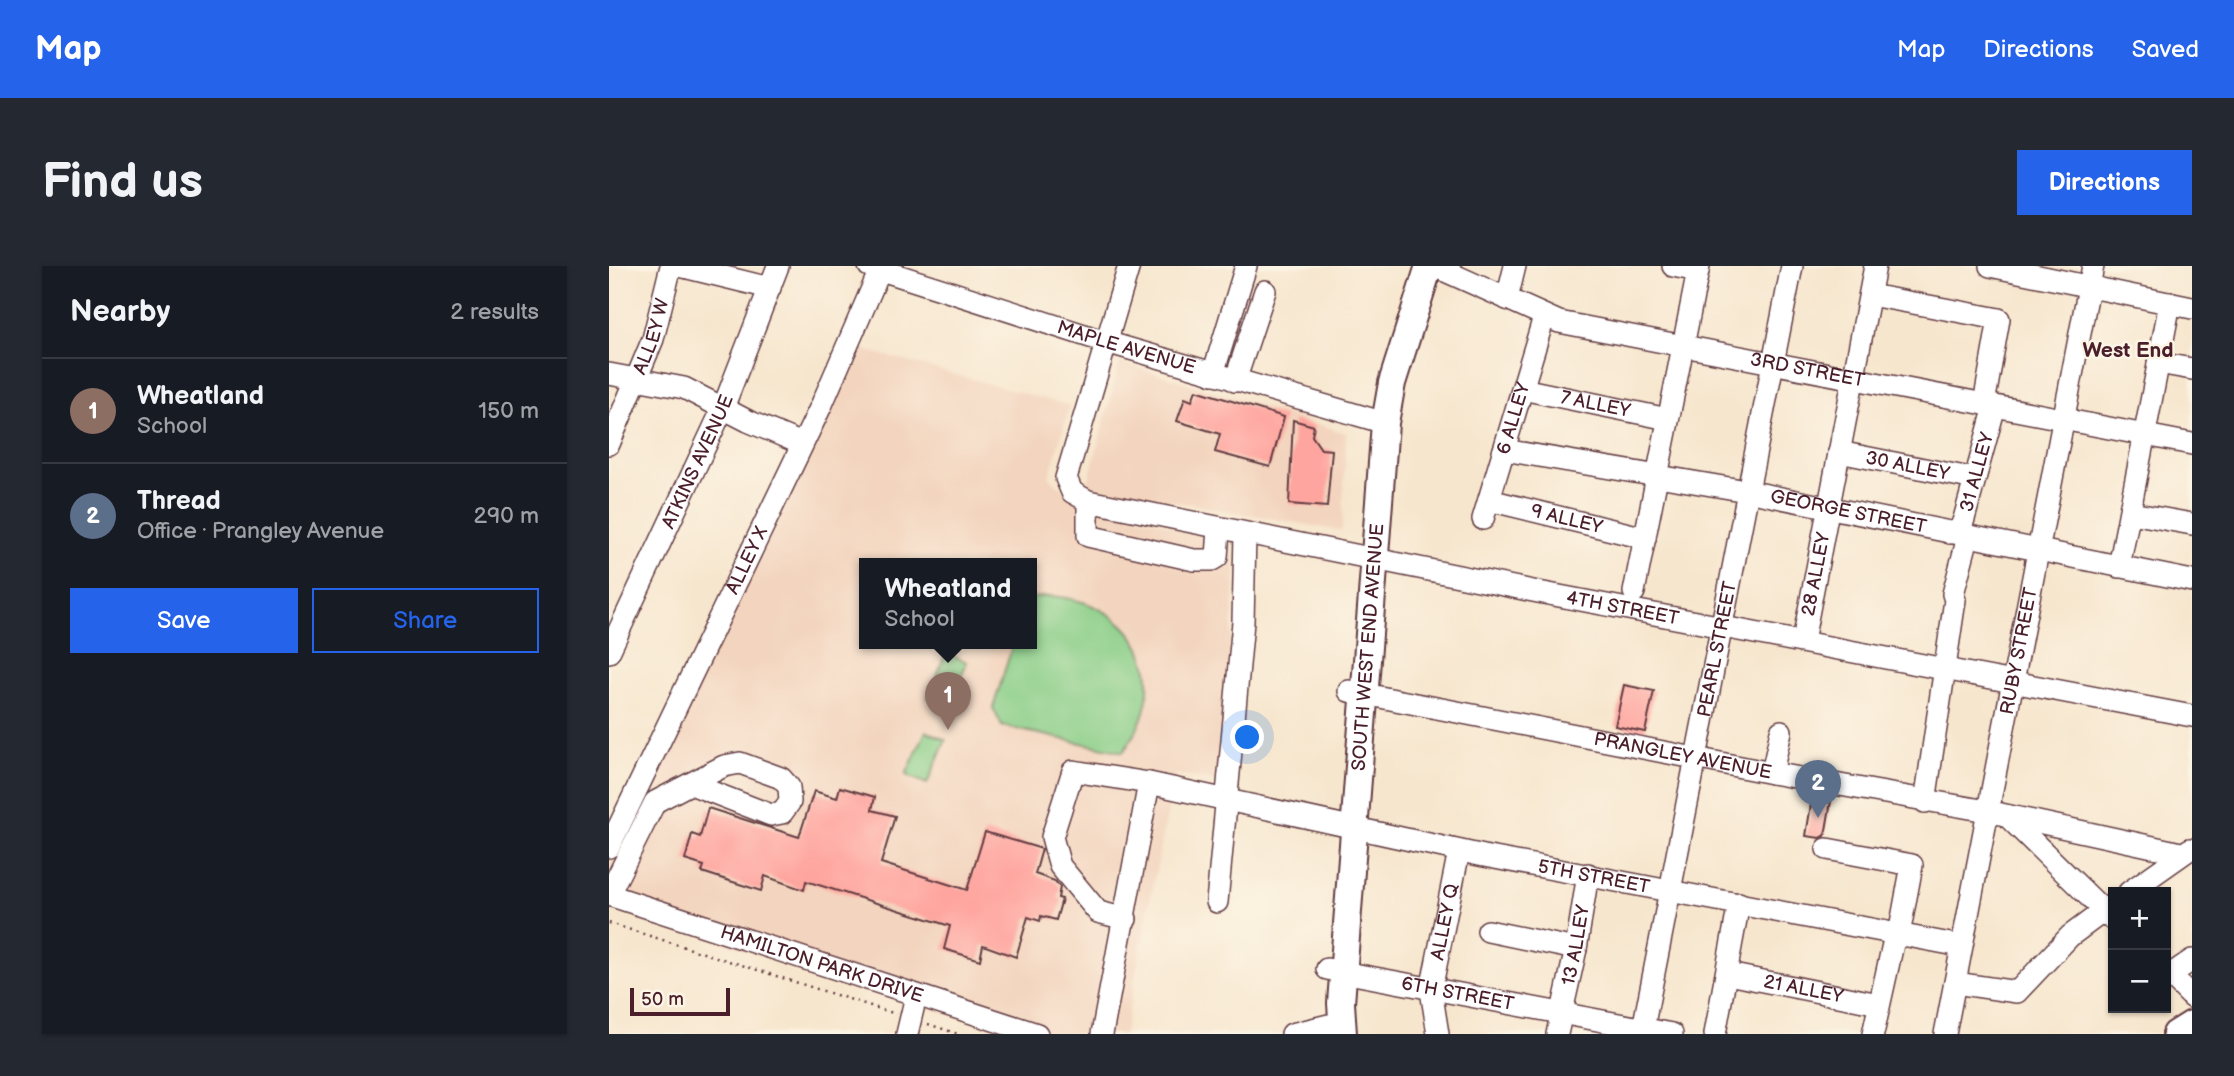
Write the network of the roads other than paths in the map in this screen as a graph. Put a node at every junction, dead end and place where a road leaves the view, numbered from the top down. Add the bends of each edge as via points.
1 (671, 266) edge
2 (680, 266) edge
3 (778, 266) edge
4 (1129, 266) edge
5 (1246, 266) edge
6 (1410, 266) edge
7 (1431, 266) edge
8 (1515, 266) edge
9 (1673, 266) edge
10 (1792, 266) edge
11 (1875, 266) edge
12 (1990, 266) edge
13 (874, 268) edge
14 (1698, 268) edge
15 (2091, 276) edge
16 (770, 288) junction
17 (1870, 295) junction
18 (1507, 299) junction
19 (1269, 302) dead end
20 (2170, 303) junction
21 (2192, 308) edge
22 (1544, 317) junction
23 (1106, 342) junction
24 (1682, 345) junction
25 (1773, 363) junction
26 (2158, 363) junction
27 (2192, 369) edge
28 (609, 374) edge
29 (1213, 374) junction
30 (1853, 379) junction
31 (635, 380) junction
32 (1235, 381) junction
33 (1522, 389) junction
34 (1990, 405) junction
35 (723, 408) junction
36 (1668, 419) junction
37 (2065, 419) junction
38 (1377, 421) junction
39 (2144, 435) junction
40 (609, 443) edge
41 (803, 444) junction
42 (2192, 444) edge
43 (1504, 450) junction
44 (1839, 452) junction
45 (1656, 477) junction
46 (1975, 479) junction
47 (1747, 491) junction
48 (1088, 501) junction
49 (1829, 507) junction
50 (1486, 509) joint
51 (2131, 513) junction
52 (2192, 524) edge
53 (1219, 529) junction
54 (1245, 535) junction
55 (1959, 535) junction
56 (1644, 538) junction
57 (2039, 551) junction
58 (1367, 557) junction
59 (2119, 567) junction
60 (2192, 581) edge
61 (1635, 592) dead end
62 (1723, 626) junction
63 (1803, 641) junction
64 (609, 652) edge
65 (1944, 669) junction
66 (2013, 682) junction
67 (1357, 692) junction
68 (2192, 716) edge
69 (1781, 731) dead end
70 (1697, 759) junction
71 (1772, 773) junction
72 (1149, 783) junction
73 (691, 785) dead end
74 (1227, 800) junction
75 (1925, 802) junction
76 (1997, 814) junction
77 (1347, 827) junction
78 (609, 848) edge
79 (1827, 849) dead end
80 (1459, 850) junction
81 (2186, 851) edge
82 (1588, 874) junction
83 (2136, 887) edge
84 (1672, 889) junction
85 (609, 895) edge
86 (1217, 902) dead end
87 (1738, 903) junction
88 (2108, 910) edge
89 (2108, 913) edge
90 (1126, 919) junction
91 (1487, 931) dead end
92 (1899, 935) junction
93 (1961, 946) junction
94 (1576, 949) junction
95 (2192, 960) edge
96 (1335, 971) junction
97 (2171, 971) edge
98 (1727, 974) junction
99 (2171, 976) edge
100 (1955, 983) junction
101 (1431, 990) junction
102 (916, 996) junction
103 (2192, 997) edge
104 (1879, 1004) junction
105 (910, 1024) edge
106 (1559, 1024) edge
107 (2192, 1024) edge
108 (1334, 1031) edge
109 (1642, 1031) edge
110 (1037, 1034) edge
111 (1102, 1034) edge
112 (1292, 1034) edge
113 (1438, 1034) edge
114 (1672, 1034) edge
115 (1715, 1034) edge
116 (1873, 1034) edge
117 (1945, 1034) edge
118 (2176, 1034) edge

1 - 31 street, ALLEY W via 661,314
2 - 16 street
3 - 16 street, ATKINS AVENUE
4 - 23 street
5 - 29 street
6 - 38 main road, SOUTH WEST END AVENUE via 1376,380
7 - 18 street, 3RD STREET
7 - 38 main road, SOUTH WEST END AVENUE
8 - 18 street
9 - 14 street
10 - 25 street, PEARL STREET
11 - 17 street, 28 ALLEY
12 - 15 street
13 - 23 street, MAPLE AVENUE
13 - 41 street, ALLEY X
14 - 24 street
15 - 20 street
15 - 37 street, RUBY STREET
16 - 35 street, ATKINS AVENUE
17 - 30 street, 28 ALLEY
17 - 34 street, 31 ALLEY via 1999,320
18 - 22 street, 3RD STREET
19 - 32 street
20 - 21 street
20 - 26 street
22 - 24 street, 3RD STREET
22 - 33 street, 6 ALLEY
23 - 29 street, MAPLE AVENUE
23 - 48 street via 1066,478 1072,492
24 - 25 street, 3RD STREET
24 - 36 street
25 - 30 street, 3RD STREET
25 - 47 street, PEARL STREET
26 - 27 street
26 - 39 street
28 - 31 street
29 - 32 street, MAPLE AVENUE
30 - 34 street, 3RD STREET
30 - 44 street, 28 ALLEY
31 - 35 street via 684,388
31 - 40 street, ALLEY W
32 - 38 street, MAPLE AVENUE
33 - 36 street, 7 ALLEY
33 - 43 street, 6 ALLEY
34 - 37 street, 3RD STREET
34 - 46 street, 31 ALLEY
35 - 41 street
35 - 64 street, ATKINS AVENUE
36 - 45 street
37 - 39 street, 3RD STREET
37 - 57 street, RUBY STREET
38 - 58 main road, SOUTH WEST END AVENUE
39 - 42 street, 3RD STREET
39 - 51 street
41 - 78 street, ALLEY X
43 - 45 street, GEORGE STREET
43 - 50 street, 6 ALLEY
44 - 46 street, 30 ALLEY
44 - 49 street, 28 ALLEY
45 - 47 street, GEORGE STREET
45 - 56 street
46 - 55 street, 31 ALLEY
47 - 49 street, GEORGE STREET
47 - 62 street, PEARL STREET
48 - 53 street, 4TH STREET
48 - 53 street via 1089,536 1194,560 1212,561 1217,556
49 - 55 street, GEORGE STREET
49 - 63 street, 28 ALLEY
50 - 56 street, 9 ALLEY
51 - 52 street
51 - 59 street
53 - 54 street, 4TH STREET
54 - 58 street, 4TH STREET
54 - 74 street via 1243,622
55 - 57 street, GEORGE STREET
55 - 65 street
56 - 61 street
57 - 59 street, GEORGE STREET
57 - 66 street, RUBY STREET
58 - 62 street, 4TH STREET
58 - 67 main road, SOUTH WEST END AVENUE
59 - 60 street, GEORGE STREET
62 - 63 street, 4TH STREET
62 - 70 street, PEARL STREET
63 - 65 street, 4TH STREET
65 - 66 street, 4TH STREET
65 - 75 street
66 - 68 street, 4TH STREET
66 - 76 street, RUBY STREET
67 - 70 street, PRANGLEY AVENUE
67 - 77 main road, SOUTH WEST END AVENUE
69 - 71 street
70 - 71 street, PRANGLEY AVENUE
70 - 84 street, PEARL STREET
71 - 75 street, PRANGLEY AVENUE
72 - 74 street, 5TH STREET
72 - 90 street
72 - 90 street, 5TH STREET via 1073,771 1052,837 1060,866 1075,888 1098,912
73 - 85 street via 655,802
74 - 77 street, 5TH STREET
74 - 86 street
75 - 76 street, PRANGLEY AVENUE
76 - 81 street, PRANGLEY AVENUE
76 - 88 street
76 - 93 street, RUBY STREET
77 - 80 street, 5TH STREET
77 - 96 main road, SOUTH WEST END AVENUE
79 - 92 street via 1912,865
80 - 82 street, 5TH STREET
80 - 101 street, ALLEY Q
81 - 83 street
82 - 84 street, 5TH STREET
82 - 94 street, 13 ALLEY
84 - 87 street, 5TH STREET
84 - 109 street, PEARL STREET
85 - 102 street, HAMILTON PARK DRIVE
87 - 92 street, 5TH STREET
87 - 98 street
89 - 100 street via 2070,936 2017,992
90 - 111 street
91 - 94 street
92 - 93 street, 5TH STREET
92 - 104 street
93 - 100 street, RUBY STREET
94 - 106 street, 13 ALLEY
95 - 97 street
96 - 101 street, 6TH STREET
96 - 108 main road, SOUTH WEST END AVENUE
98 - 104 street, 21 ALLEY
98 - 115 street
99 - 103 street
100 - 117 street, RUBY STREET
101 - 106 street, 6TH STREET
101 - 113 street, ALLEY Q
102 - 105 street
102 - 110 street, HAMILTON PARK DRIVE
104 - 116 street
106 - 109 street, 6TH STREET
107 - 118 main road
108 - 112 street
109 - 114 street, 6TH STREET

